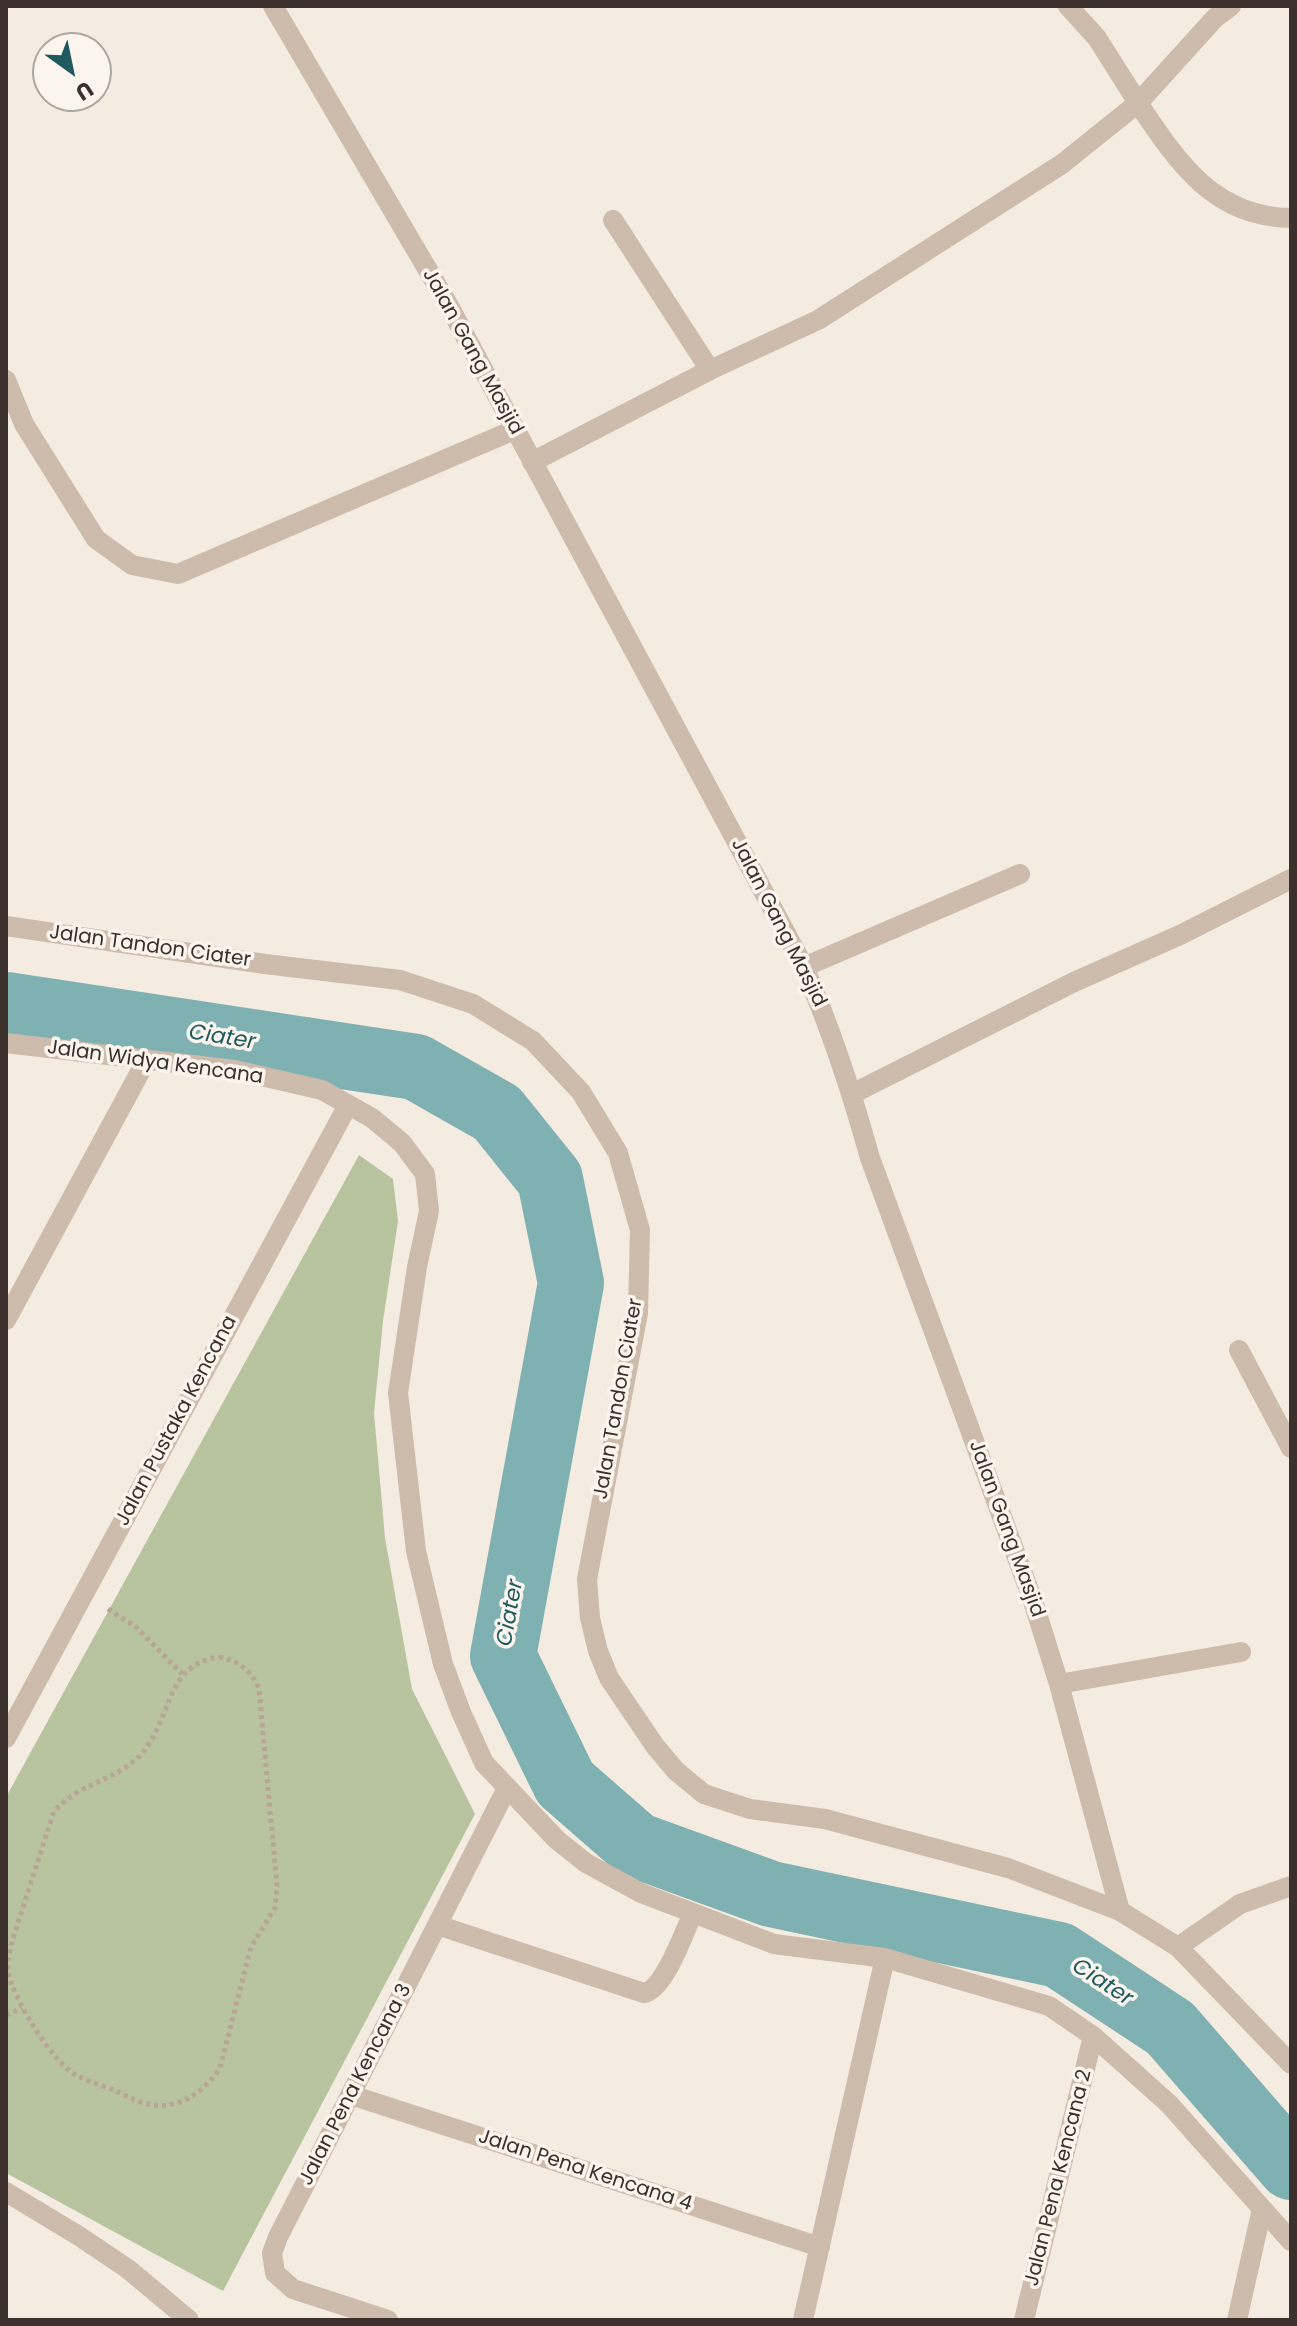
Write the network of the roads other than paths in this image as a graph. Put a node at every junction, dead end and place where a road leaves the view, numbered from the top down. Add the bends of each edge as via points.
1 (273, 6) edge
2 (1068, 6) edge
3 (1231, 6) edge
4 (1138, 103) junction
5 (1291, 218) edge
6 (613, 220) dead end
7 (710, 370) junction
8 (6, 380) edge
9 (514, 430) junction
10 (532, 462) junction
11 (1020, 874) dead end
12 (1291, 879) edge
13 (6, 926) edge
14 (804, 967) junction
15 (6, 1043) edge
16 (146, 1061) junction
17 (852, 1094) junction
18 (348, 1105) junction
19 (6, 1320) edge
20 (1239, 1350) dead end
21 (1291, 1448) edge
22 (1241, 1652) dead end
23 (1059, 1684) junction
24 (6, 1738) edge
25 (507, 1788) junction
26 (1291, 1886) edge
27 (1120, 1911) junction
28 (693, 1913) junction
29 (437, 1925) junction
30 (1178, 1947) junction
31 (885, 1958) junction
32 (1093, 2036) junction
33 (1291, 2064) edge
34 (351, 2095) junction
35 (6, 2192) edge
36 (1262, 2209) junction
37 (1291, 2241) edge
38 (820, 2247) junction
39 (189, 2320) edge
40 (388, 2320) edge
41 (803, 2320) edge
42 (1024, 2320) edge
43 (1237, 2320) edge

1 - 9 street, Jalan Gang Masjid via 449,306
2 - 4 street via 1097,38
3 - 4 street
4 - 5 street via 1198,183 1234,207
4 - 7 street via 1062,164 818,320
6 - 7 street
7 - 10 street
8 - 9 street via 24,424 96,539 132,565 178,574
9 - 10 street, Jalan Gang Masjid
10 - 14 street, Jalan Gang Masjid
11 - 14 street
12 - 17 street
13 - 27 street, Jalan Tandon Ciater via 400,980 473,1004 533,1041 581,1092 618,1153 640,1230 638,1313 587,1579 598,1651 631,1715 676,1771 704,1794 750,1809 825,1819 1008,1868
14 - 17 street, Jalan Gang Masjid
15 - 16 street, Jalan Widya Kencana
16 - 18 street, Jalan Widya Kencana via 235,1070 322,1090
16 - 19 street
17 - 23 street, Jalan Gang Masjid via 870,1158 1029,1588
18 - 24 street, Jalan Pustaka Kencana
18 - 25 street, Jalan Widya Kencana via 402,1143 425,1174 429,1211 398,1393 416,1551 443,1664 461,1712 484,1763
20 - 21 street
22 - 23 street
23 - 27 street, Jalan Gang Masjid
25 - 28 street, Jalan Widya Kencana via 586,1863
25 - 29 street, Jalan Pena Kencana 3
26 - 30 street via 1240,1904
27 - 30 street, Jalan Tandon Ciater
28 - 29 street via 660,1981 644,1993
28 - 31 street, Jalan Widya Kencana via 774,1944
29 - 34 street, Jalan Pena Kencana 3
30 - 33 street, Jalan Tandon Ciater
31 - 32 street, Jalan Widya Kencana via 1049,2006
31 - 38 street
32 - 36 street, Jalan Widya Kencana via 1169,2104
32 - 42 street, Jalan Pena Kencana 2
34 - 38 street, Jalan Pena Kencana 4
34 - 40 street, Jalan Pena Kencana 3 via 278,2237 272,2262 275,2273 293,2289
35 - 39 street via 128,2269
36 - 37 street, Jalan Widya Kencana
36 - 43 street
38 - 41 street

